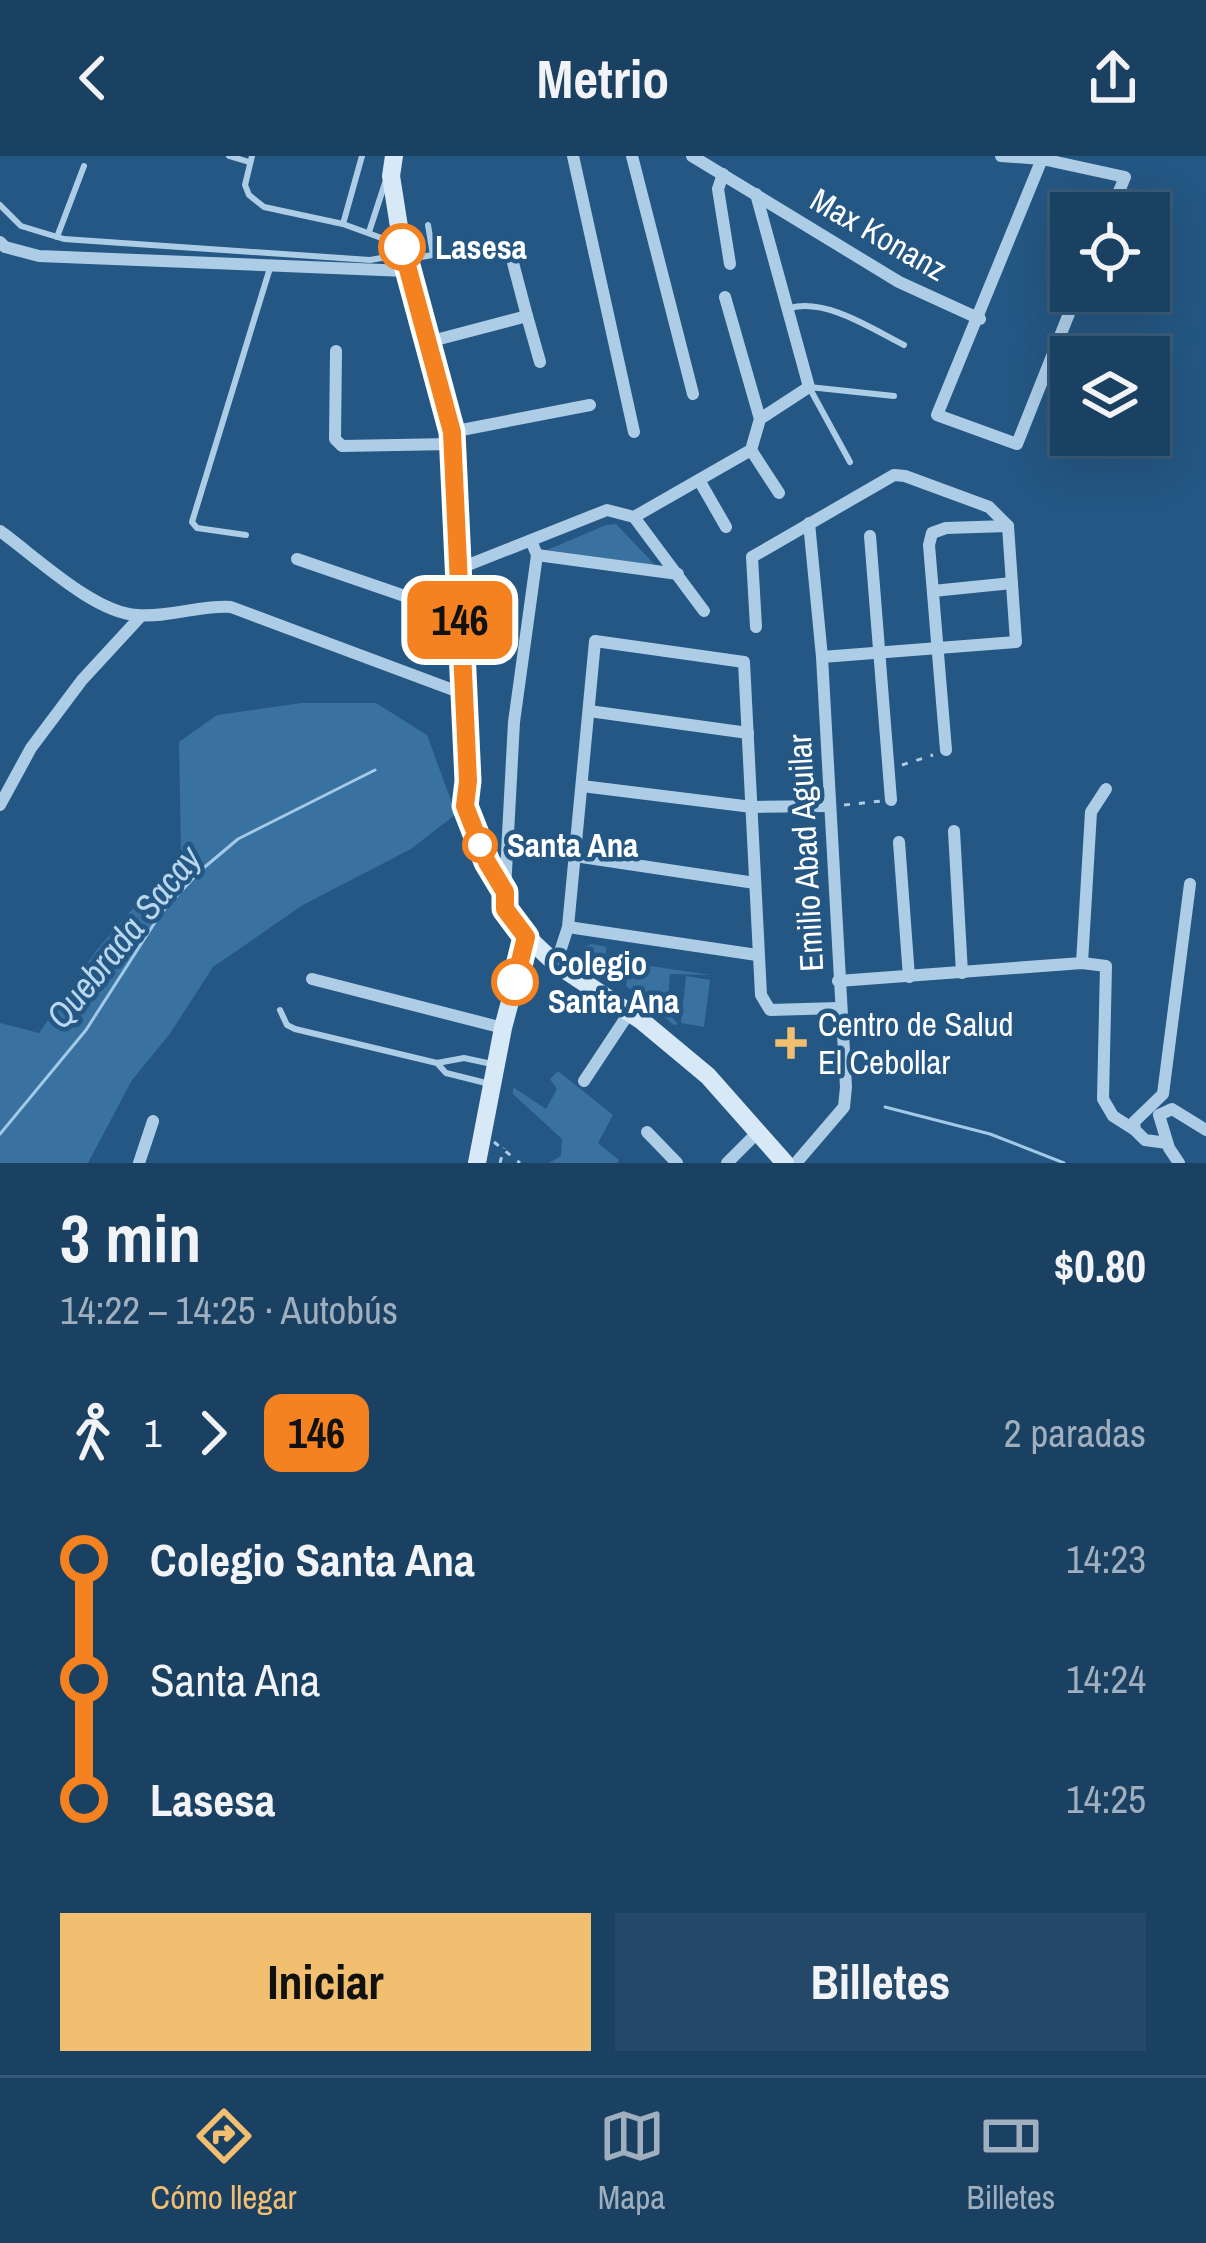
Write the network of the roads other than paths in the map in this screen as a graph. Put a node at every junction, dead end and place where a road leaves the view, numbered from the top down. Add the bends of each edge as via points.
1 (229, 156) edge
2 (362, 156) edge
3 (573, 156) edge
4 (632, 156) edge
5 (692, 156) edge
6 (1001, 156) edge
7 (251, 159) edge
8 (1042, 159) junction
9 (84, 166) dead end
10 (393, 166) edge
11 (723, 174) junction
12 (1119, 192) edge
13 (756, 194) junction
14 (0, 205) edge
15 (343, 224) junction
16 (428, 225) dead end
17 (369, 232) junction
18 (57, 237) junction
19 (0, 242) edge
20 (404, 257) junction
21 (512, 259) dead end
22 (270, 264) junction
23 (730, 264) dead end
24 (725, 297) dead end
25 (786, 309) junction
26 (526, 316) junction
27 (980, 319) junction
28 (428, 342) junction
29 (904, 345) dead end
30 (336, 352) dead end
31 (1050, 360) edge
32 (540, 362) dead end
33 (809, 387) junction
34 (692, 394) dead end
35 (894, 396) dead end
36 (590, 405) dead end
37 (760, 419) junction
38 (634, 432) dead end
39 (451, 438) junction
40 (752, 450) junction
41 (850, 462) dead end
42 (699, 480) junction
43 (779, 494) dead end
44 (634, 517) junction
45 (809, 523) junction
46 (1008, 526) junction
47 (726, 527) dead end
48 (0, 531) edge
49 (246, 535) dead end
50 (870, 536) dead end
51 (534, 549) junction
52 (297, 559) dead end
53 (458, 569) junction
54 (677, 574) junction
55 (1012, 583) junction
56 (933, 591) junction
57 (704, 611) dead end
58 (460, 615) junction
59 (140, 616) junction
60 (756, 627) dead end
61 (937, 648) junction
62 (880, 652) junction
63 (822, 657) junction
64 (464, 694) junction
65 (589, 711) junction
66 (748, 734) junction
67 (946, 750) road end
68 (582, 786) junction
69 (1106, 789) dead end
70 (891, 800) road end
71 (0, 805) edge
72 (830, 806) junction
73 (752, 807) junction
74 (954, 831) dead end
75 (899, 842) dead end
76 (575, 856) junction
77 (755, 884) junction
78 (1190, 884) dead end
79 (505, 892) junction
80 (568, 927) junction
81 (526, 937) junction
82 (757, 955) junction
83 (1082, 962) junction
84 (556, 964) junction
85 (962, 973) junction
86 (909, 977) junction
87 (312, 979) dead end
88 (838, 981) junction
89 (839, 1008) junction
90 (280, 1010) dead end
91 (629, 1012) junction
92 (503, 1028) junction
93 (437, 1064) junction
94 (493, 1074) junction
95 (584, 1081) dead end
96 (153, 1121) dead end
97 (1135, 1130) junction
98 (1206, 1130) edge
99 (647, 1132) dead end
100 (757, 1133) junction
101 (1167, 1143) junction
102 (139, 1163) edge
103 (476, 1163) edge
104 (677, 1163) edge
105 (727, 1163) edge
106 (785, 1163) edge
107 (796, 1163) edge
108 (1179, 1163) edge

1 - 7 lane
2 - 15 lane
3 - 38 street
4 - 34 street
5 - 11 street, Max Konanz
6 - 8 street
7 - 15 lane via 244,185 256,202
8 - 12 street via 1125,177
8 - 27 street
9 - 18 lane
10 - 17 lane
10 - 20 street
11 - 13 street, Max Konanz
11 - 23 street via 718,189
13 - 25 street
13 - 27 street, Max Konanz via 899,282
14 - 18 lane via 20,226
15 - 17 lane
16 - 20 lane via 433,255
17 - 20 lane
18 - 20 lane
19 - 22 street via 39,256
20 - 22 street
20 - 28 street
21 - 26 street
22 - 49 lane via 192,522
24 - 37 street
25 - 29 lane via 826,309
25 - 33 street
26 - 28 street
26 - 32 street
27 - 31 street via 937,415 1017,445
28 - 39 street
30 - 39 street via 335,439 342,446
33 - 35 lane
33 - 37 street
33 - 41 lane
36 - 39 street
37 - 40 street
39 - 53 street
40 - 42 street
40 - 43 street
42 - 44 street
42 - 47 street
44 - 51 street via 607,510
44 - 54 street
45 - 46 street via 905,476 989,507
45 - 60 street via 752,557
45 - 63 street, Emilio Abad Aguilar
46 - 55 street
46 - 56 street via 932,532
48 - 59 street via 94,599
50 - 62 street
51 - 53 street
51 - 54 street
51 - 79 street
52 - 58 street
53 - 58 street
54 - 57 street
55 - 56 street
55 - 61 street via 1016,642
56 - 61 street
58 - 64 street
59 - 64 street via 231,607
59 - 71 street via 31,748
61 - 62 street
61 - 67 street
62 - 63 street
62 - 70 street
63 - 72 street, Emilio Abad Aguilar
64 - 79 street via 465,806
65 - 66 street
65 - 66 street via 595,641 744,662
65 - 68 street
66 - 73 street
68 - 73 street
68 - 76 street
69 - 83 street via 1091,812
72 - 73 street
72 - 88 street, Emilio Abad Aguilar
73 - 77 street
74 - 85 street
75 - 86 street
76 - 77 street
76 - 80 street
77 - 82 street
78 - 97 street via 1163,1094 1138,1116
79 - 81 street via 505,909
80 - 82 street
80 - 84 street
81 - 84 street
81 - 92 street
82 - 89 street via 770,1010
83 - 85 street
83 - 97 street via 1106,966 1103,1099
84 - 91 street
85 - 86 street
86 - 88 street
87 - 92 street
88 - 89 street, Emilio Abad Aguilar
89 - 107 street, Emilio Abad Aguilar via 844,1107
90 - 93 lane via 295,1029
91 - 95 street
91 - 100 street via 708,1076
92 - 94 street
93 - 94 lane via 446,1073
93 - 94 lane via 464,1058
94 - 103 street
96 - 102 street
97 - 101 street
98 - 101 street via 1166,1109 1159,1118
99 - 104 street
100 - 105 street
100 - 106 street
101 - 108 street

